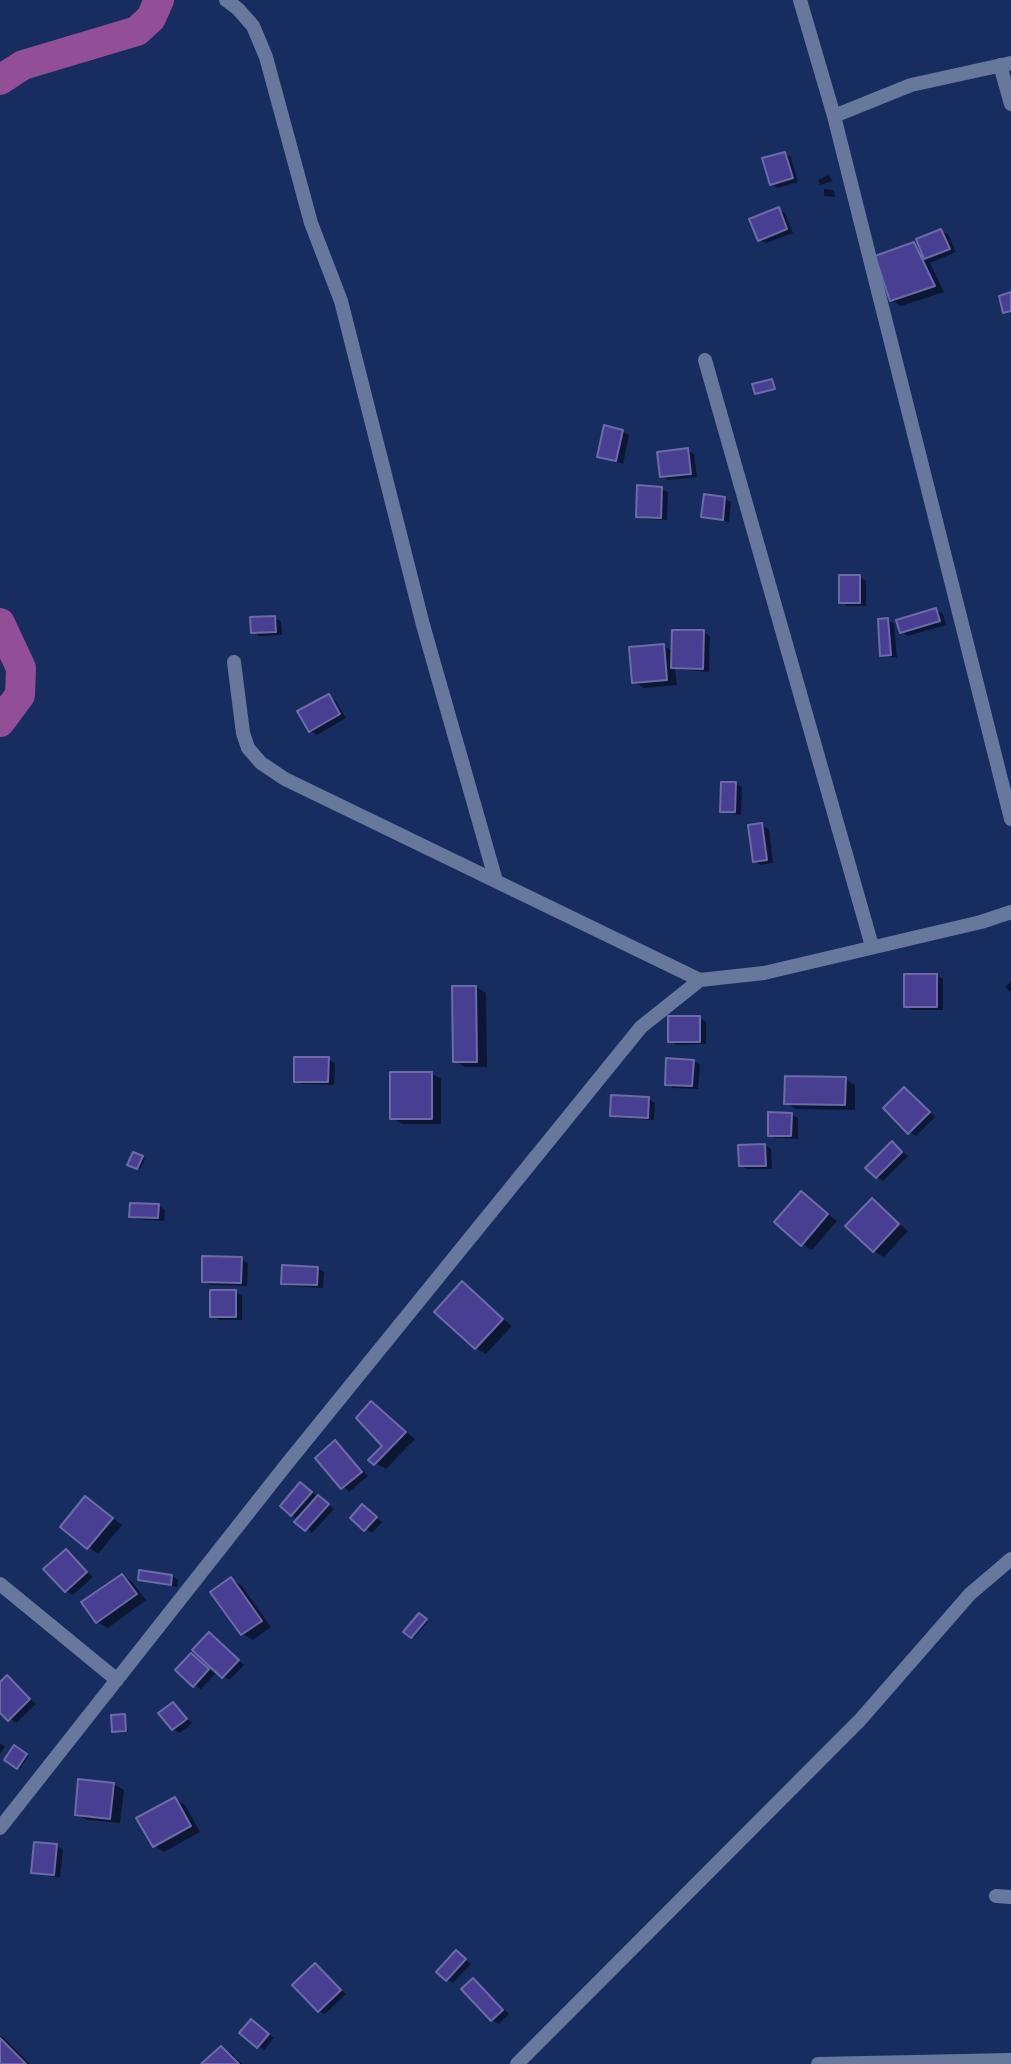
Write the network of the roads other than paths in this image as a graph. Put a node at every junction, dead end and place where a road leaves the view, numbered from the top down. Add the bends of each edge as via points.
1 (226, 0) edge
2 (800, 0) edge
3 (1006, 64) edge
4 (1011, 104) edge
5 (834, 116) junction
6 (705, 360) dead end
7 (234, 662) dead end
8 (1011, 819) edge
9 (496, 881) junction
10 (1011, 912) edge
11 (872, 946) junction
12 (700, 980) junction
13 (1011, 1559) edge
14 (0, 1584) edge
15 (117, 1679) junction
16 (0, 1828) edge
17 (1011, 2060) edge
18 (517, 2064) edge
19 (818, 2064) edge

1 - 9 street via 253,26 265,57 311,223 341,301 422,625
2 - 5 street
3 - 4 street
3 - 5 street via 911,85
5 - 8 street
6 - 11 street
7 - 9 street via 243,733 248,748 261,762 285,779
9 - 12 street
10 - 11 street
11 - 12 street via 764,973
12 - 15 street via 629,1041
13 - 18 street via 970,1594 860,1720
14 - 15 street
15 - 16 street
17 - 19 street

